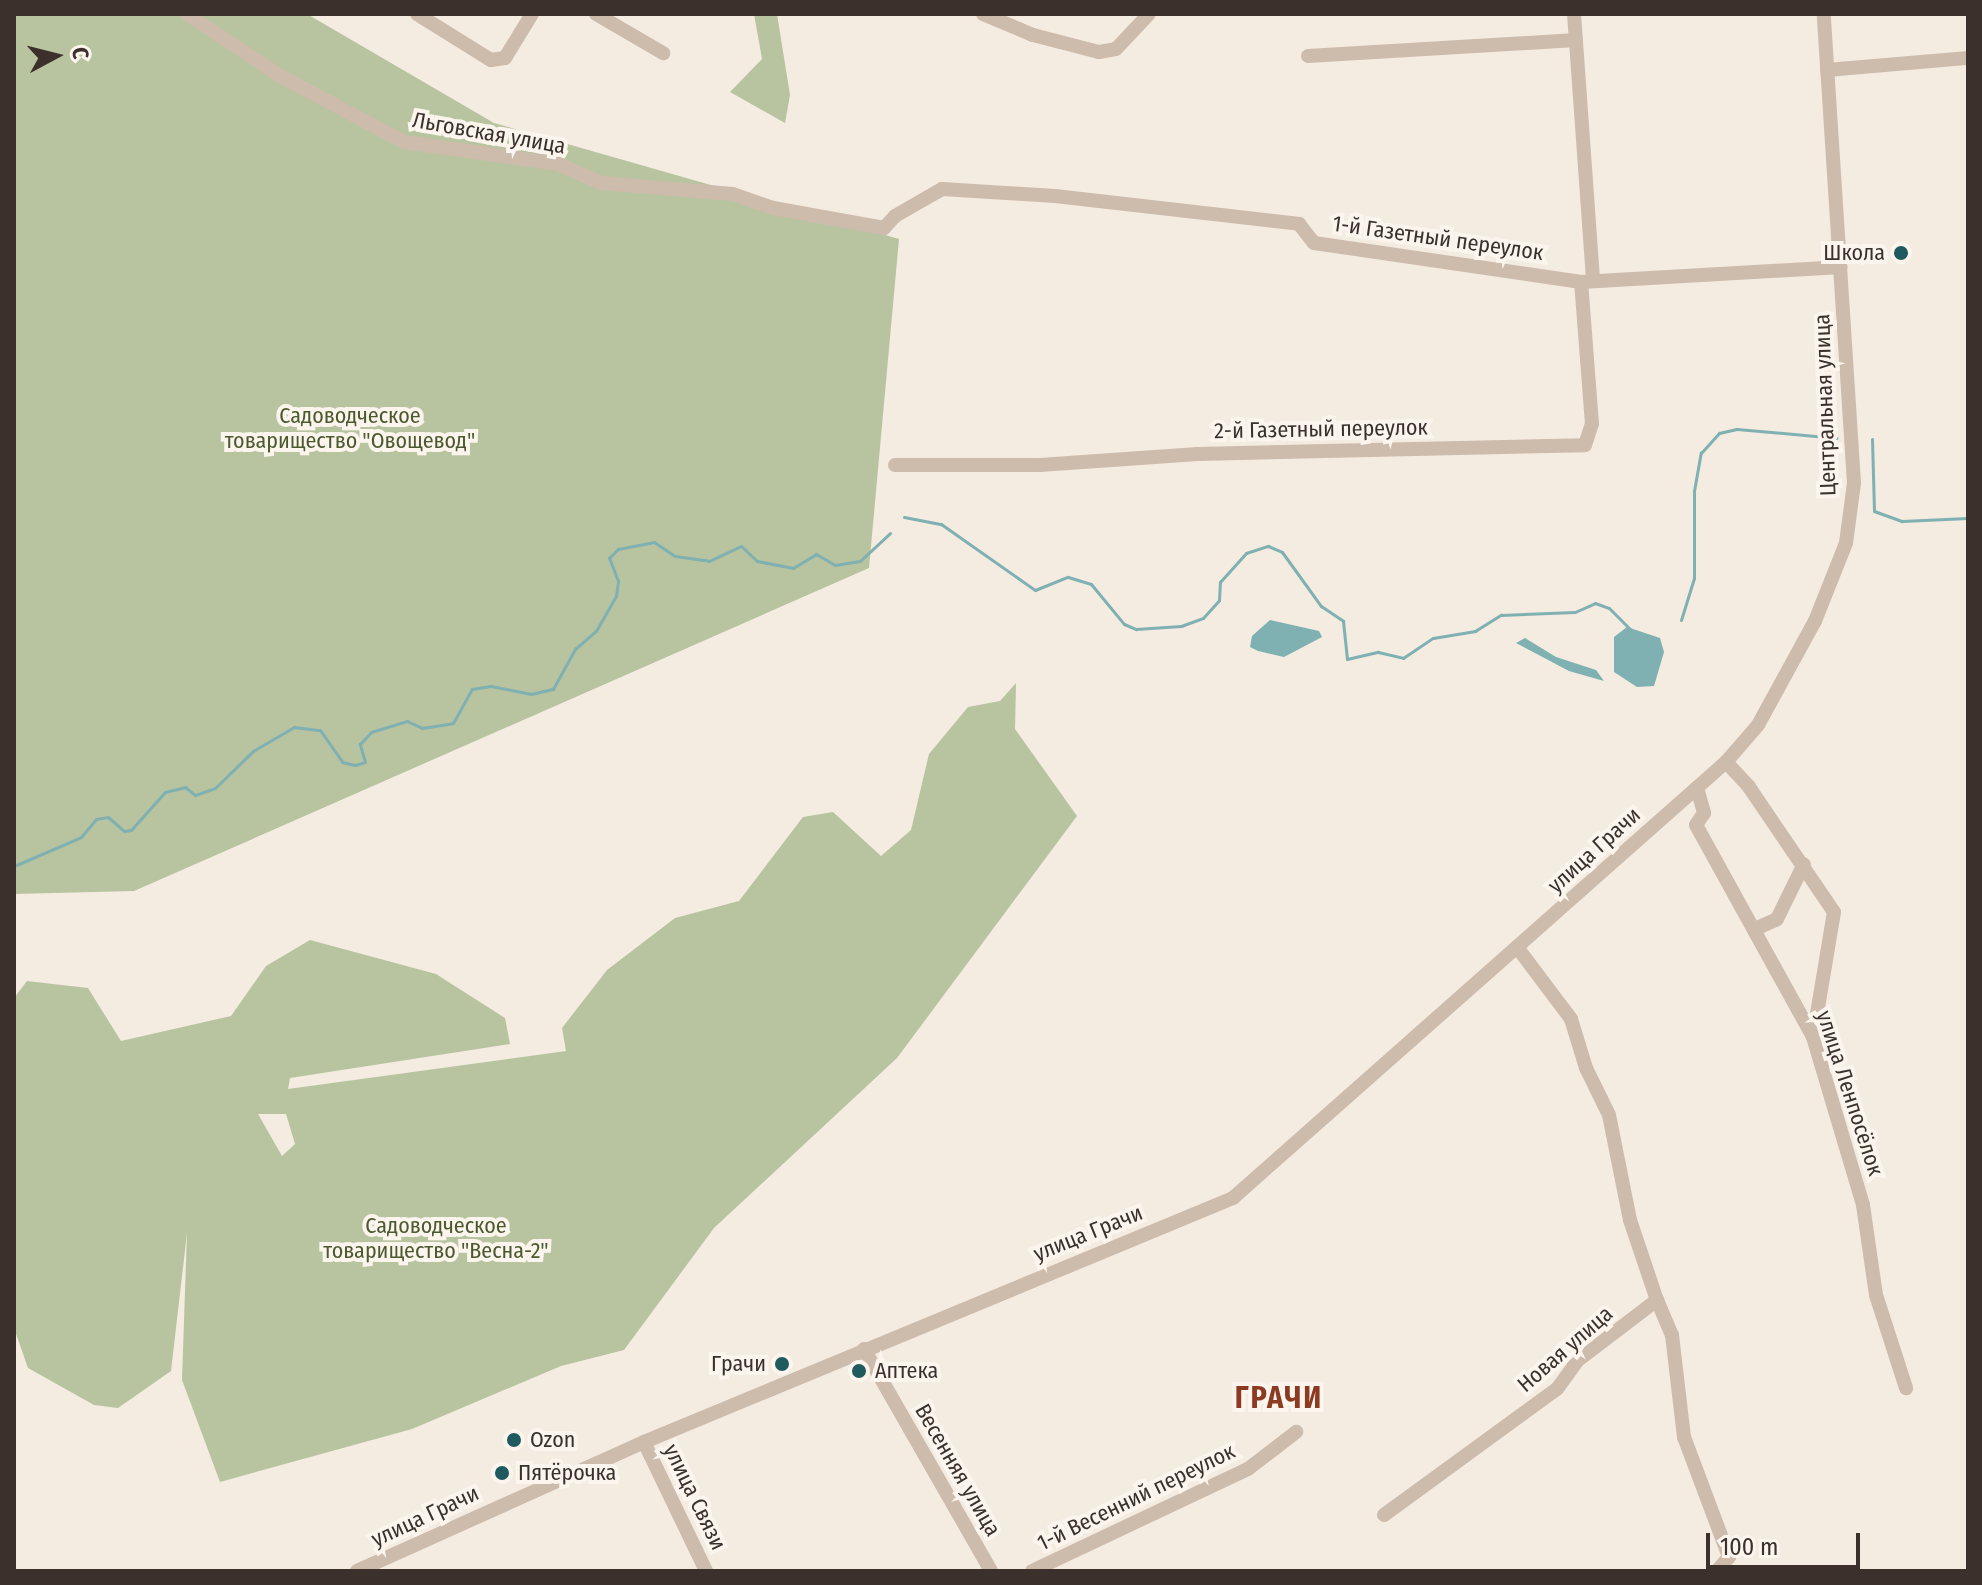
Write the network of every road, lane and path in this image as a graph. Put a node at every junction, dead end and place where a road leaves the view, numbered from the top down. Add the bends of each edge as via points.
1 (187, 14) edge
2 (417, 14) edge
3 (532, 14) edge
4 (596, 14) edge
5 (983, 14) edge
6 (1149, 14) edge
7 (1574, 14) edge
8 (1824, 14) edge
9 (1576, 40) junction
10 (663, 53) dead end
11 (1308, 56) dead end
12 (1968, 58) edge
13 (1827, 70) junction
14 (942, 189) joint
15 (1841, 267) junction
16 (1587, 281) junction
17 (895, 465) dead end
18 (1726, 762) junction
19 (1697, 788) junction
20 (1804, 864) junction
21 (1755, 929) junction
22 (1517, 947) junction
23 (1813, 1037) junction
24 (1657, 1300) junction
25 (864, 1349) junction
26 (1906, 1388) dead end
27 (1296, 1432) dead end
28 (644, 1442) junction
29 (1384, 1515) dead end
30 (357, 1571) edge
31 (706, 1571) edge
32 (991, 1571) edge
33 (1032, 1571) edge
34 (1717, 1571) edge

1 - 14 street, Льговская улица via 282,77 404,142 558,164 601,183 733,194 773,208 884,228 905,209
2 - 3 street via 480,55 505,58
4 - 10 street
5 - 6 street via 1033,35 1099,52 1116,49
7 - 9 street
8 - 13 street, Центральная улица
9 - 11 street
9 - 16 street
12 - 13 street
13 - 15 street, Центральная улица
14 - 16 street, 1-й Газетный переулок via 1055,196 1299,224 1314,243
15 - 16 street, 1-й Газетный переулок
15 - 18 street, Центральная улица via 1854,483 1846,543 1815,621 1758,725
16 - 17 street, 2-й Газетный переулок via 1592,424 1585,445 1198,454 1056,465
18 - 19 street, улица Грачи
18 - 20 street
19 - 21 street, улица Ленпосёлок via 1704,813 1696,825
19 - 22 street, улица Грачи
20 - 21 street via 1777,919
20 - 23 street via 1834,912
21 - 23 street, улица Ленпосёлок
22 - 24 street via 1571,1019 1586,1068 1609,1115 1630,1220
22 - 25 street, улица Грачи via 1233,1198
23 - 26 street, улица Ленпосёлок via 1863,1205 1876,1295
24 - 29 street, Новая улица via 1577,1361 1557,1389
24 - 34 street via 1672,1335 1684,1437 1729,1557
25 - 28 street, улица Грачи
25 - 32 street, Весенняя улица
27 - 33 street, 1-й Весенний переулок via 1248,1469
28 - 30 street, улица Грачи
28 - 31 street, улица Связи

